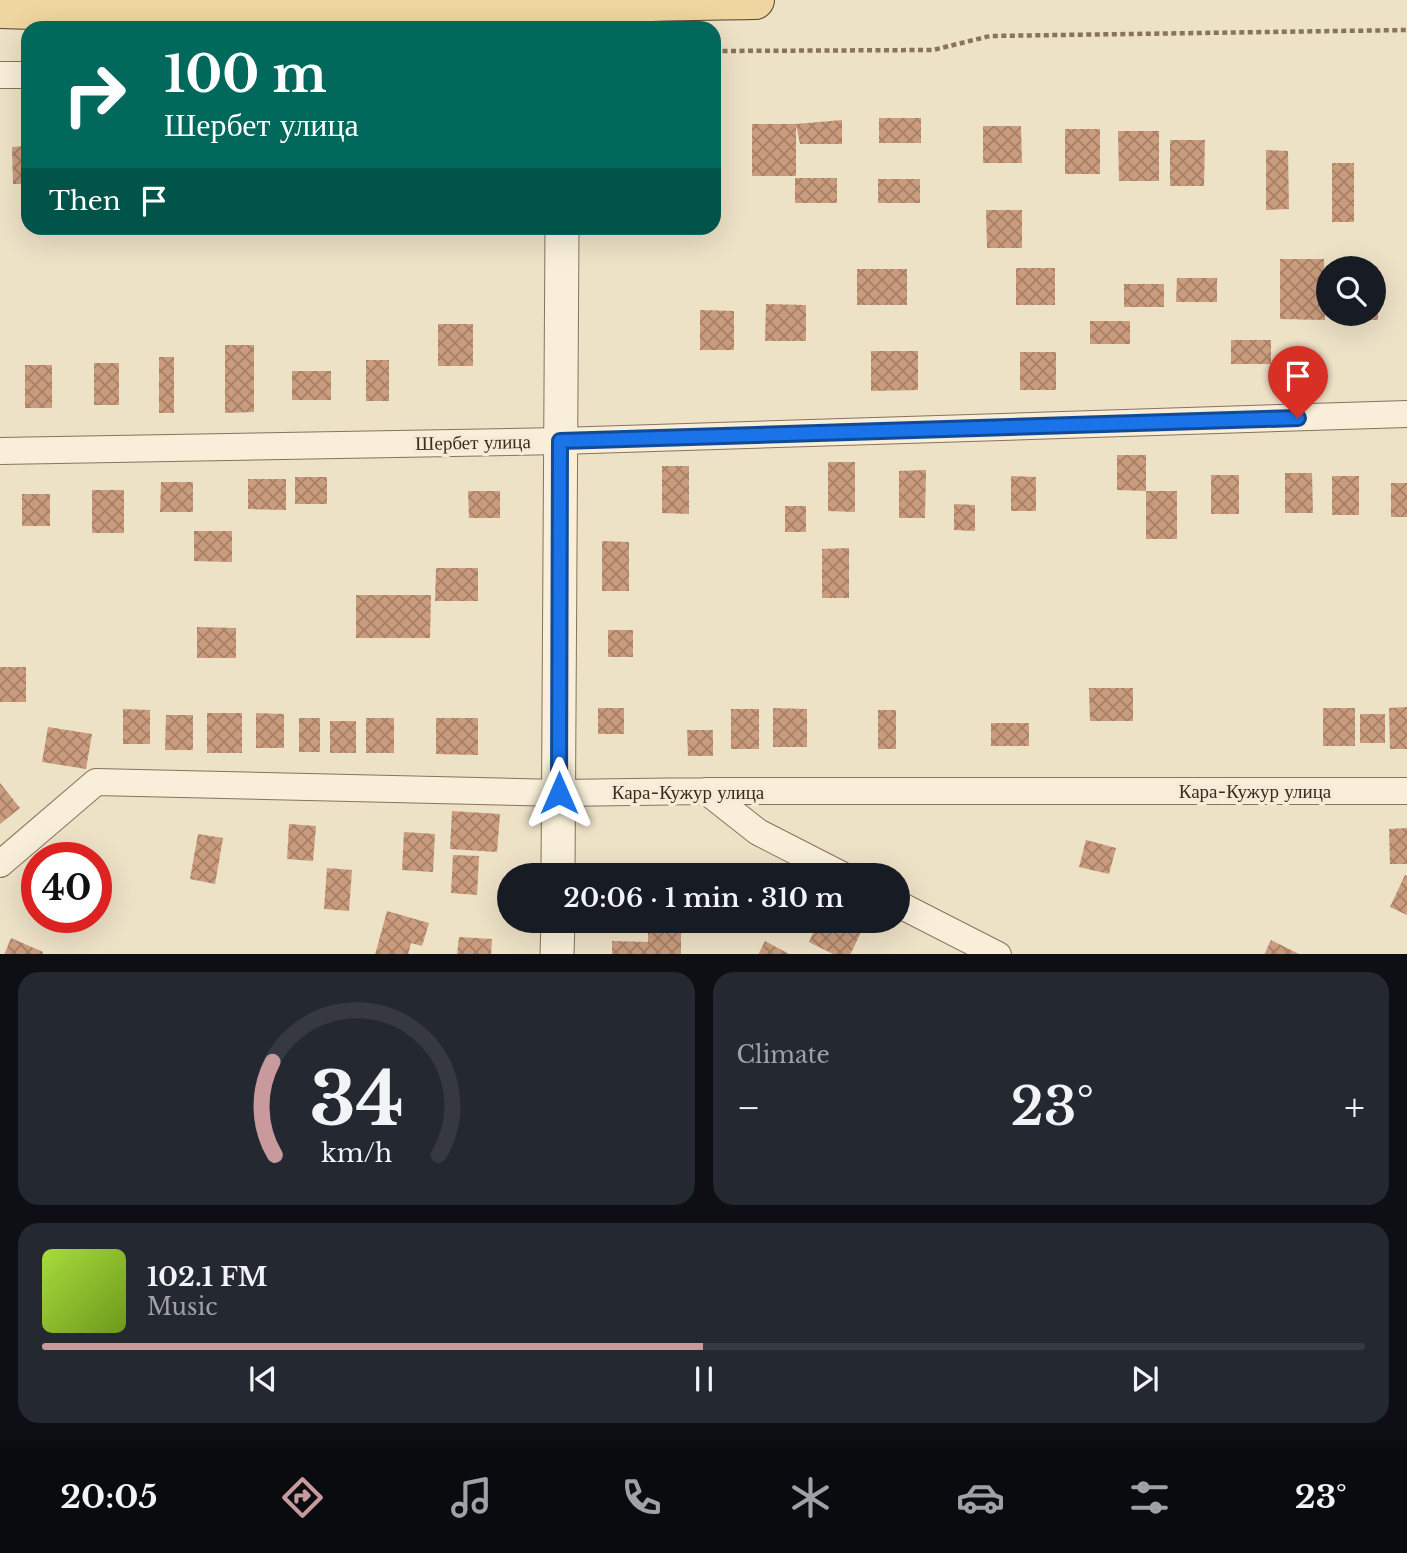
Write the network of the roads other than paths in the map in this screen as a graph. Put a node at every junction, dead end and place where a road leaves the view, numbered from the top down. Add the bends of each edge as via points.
1 (755, 0) edge
2 (0, 9) edge
3 (582, 16) edge
4 (292, 20) edge
5 (0, 75) edge
6 (21, 75) edge
7 (562, 235) edge
8 (1407, 414) edge
9 (560, 441) junction
10 (0, 451) edge
11 (706, 791) junction
12 (1407, 791) edge
13 (559, 793) junction
14 (558, 863) edge
15 (819, 863) edge
16 (0, 864) edge
17 (910, 910) edge
18 (558, 933) edge
19 (558, 954) edge
20 (998, 954) edge

1 - 3 main road
2 - 4 main road
3 - 4 main road
5 - 6 street
7 - 9 street
8 - 9 street, Шербет улица
9 - 10 street, Шербет улица
9 - 13 street
11 - 12 street, Кара-Кужур улица
11 - 13 street, Кара-Кужур улица
11 - 15 street via 758,832
13 - 14 street
13 - 16 street, Кара-Кужур улица via 96,782
17 - 20 street
18 - 19 street

